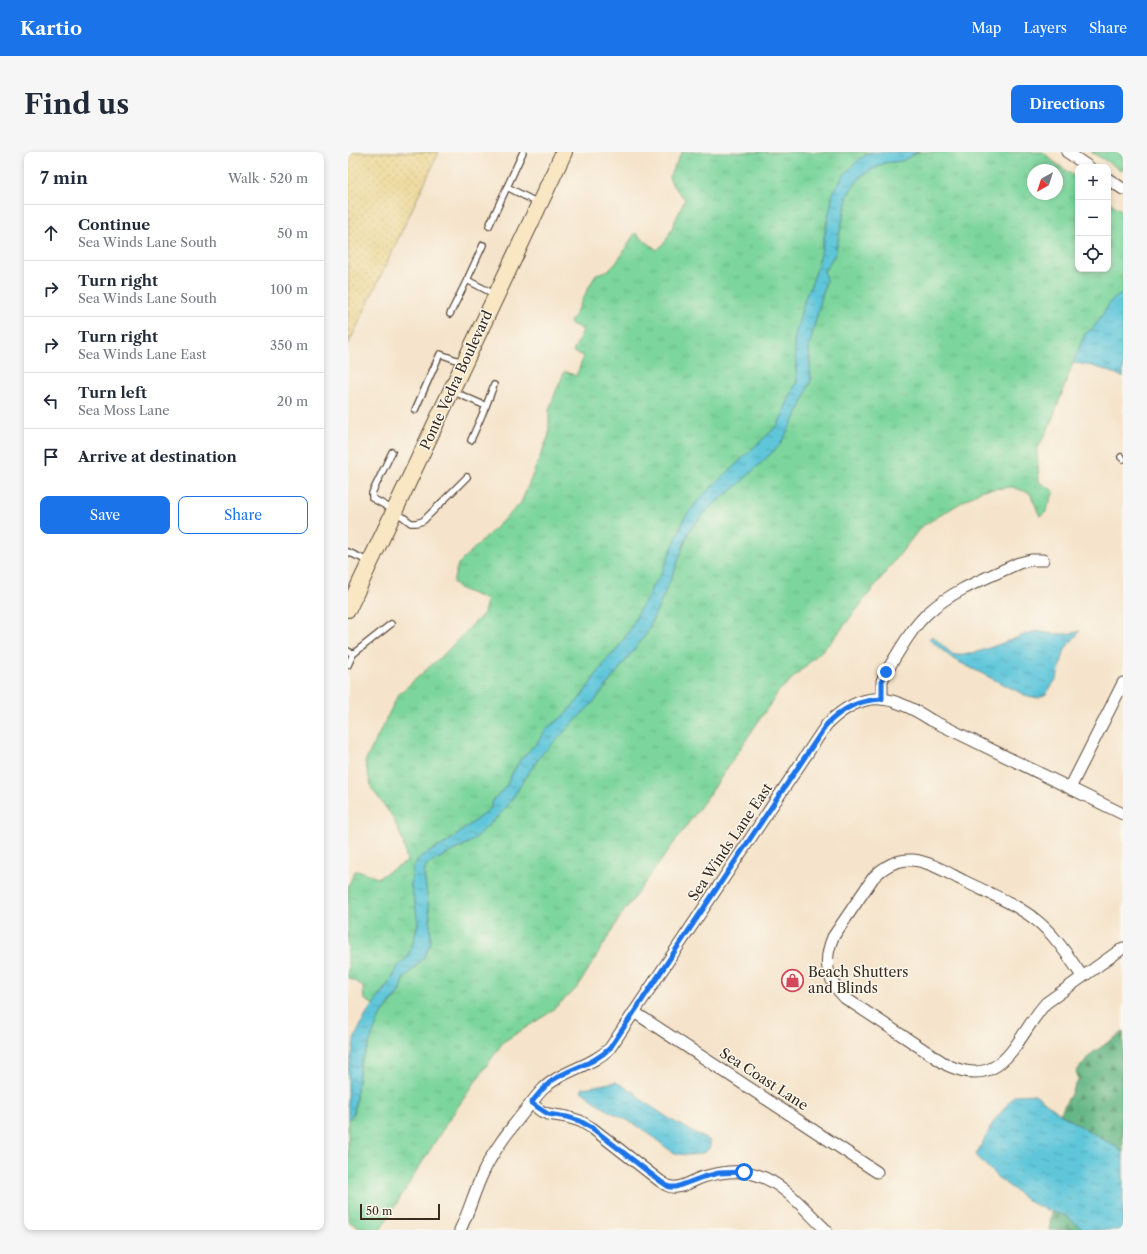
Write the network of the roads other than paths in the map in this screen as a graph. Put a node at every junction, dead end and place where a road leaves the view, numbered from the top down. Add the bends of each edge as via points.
1 (523, 152) edge
2 (564, 152) edge
3 (1067, 152) edge
4 (1085, 164) edge
5 (1111, 181) edge
6 (507, 187) junction
7 (1123, 189) edge
8 (540, 204) junction
9 (489, 226) dead end
10 (483, 245) dead end
11 (467, 280) junction
12 (496, 295) junction
13 (450, 314) dead end
14 (464, 363) junction
15 (494, 385) dead end
16 (452, 390) junction
17 (486, 406) junction
18 (415, 410) dead end
19 (471, 440) dead end
20 (392, 452) dead end
21 (467, 477) dead end
22 (395, 511) junction
23 (348, 552) edge
24 (1043, 560) dead end
25 (370, 562) junction
26 (348, 609) edge
27 (391, 624) dead end
28 (351, 652) edge
29 (348, 665) edge
30 (1123, 683) edge
31 (882, 699) junction
32 (1070, 788) junction
33 (1123, 814) edge
34 (1123, 948) edge
35 (1082, 976) junction
36 (634, 1012) junction
37 (531, 1103) junction
38 (877, 1172) dead end
39 (460, 1230) edge
40 (826, 1230) edge

1 - 6 lane
2 - 8 street, Ponte Vedra Boulevard
3 - 4 street
5 - 7 street
6 - 8 lane
6 - 9 lane
8 - 12 street, Ponte Vedra Boulevard
10 - 11 lane
11 - 12 lane
11 - 13 lane
12 - 14 street, Ponte Vedra Boulevard
14 - 16 street, Ponte Vedra Boulevard
14 - 18 lane via 440,354
15 - 17 lane
16 - 17 lane
16 - 22 street, Ponte Vedra Boulevard
17 - 19 lane
20 - 22 lane via 372,498
21 - 22 lane via 423,521 411,523
22 - 25 street, Ponte Vedra Boulevard
23 - 25 lane
24 - 31 street via 1019,563 949,597 928,612 886,672 882,681
25 - 26 street, Ponte Vedra Boulevard
27 - 28 lane
28 - 29 lane
30 - 32 street
31 - 32 street, Sea Winds Lane East via 902,703 931,720
31 - 36 street, Sea Winds Lane East via 857,703 844,709 827,724
32 - 33 street, Sea Winds Lane East
34 - 35 street
35 - 35 street via 1049,932 1018,907 931,865 912,860 890,864 872,878 833,937 827,958 831,981 845,998 947,1065 969,1072 992,1068 1001,1063 1010,1055 1039,1010
36 - 37 street, Sea Winds Lane East via 603,1055 552,1081
36 - 38 street, Sea Coast Lane
37 - 39 street, Sea Winds Lane East via 491,1157
37 - 40 street via 548,1114 580,1121 592,1128 669,1187 719,1173 750,1173 767,1179 785,1190

